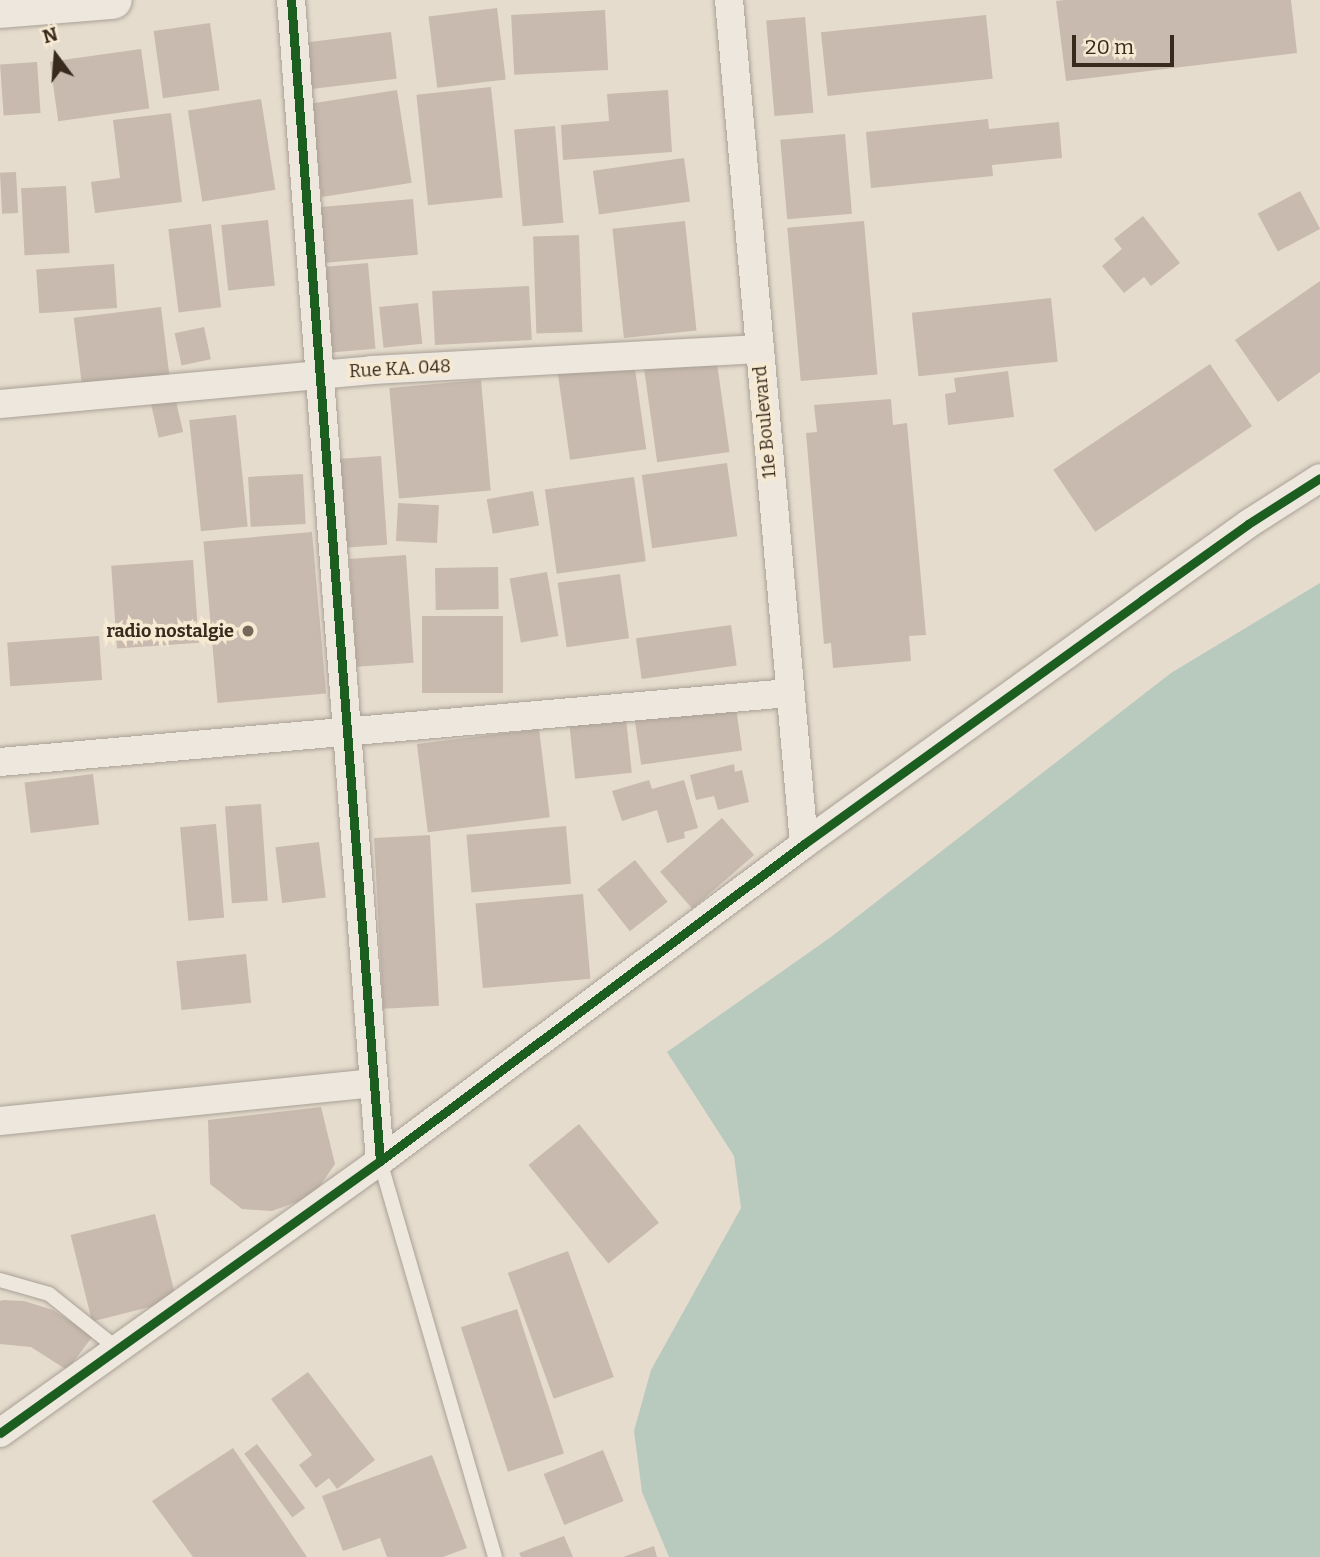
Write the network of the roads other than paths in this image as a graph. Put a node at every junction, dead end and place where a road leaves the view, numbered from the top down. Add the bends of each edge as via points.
1 (113, 0) edge
2 (291, 0) edge
3 (730, 0) edge
4 (0, 9) edge
5 (759, 349) junction
6 (320, 374) junction
7 (0, 404) edge
8 (1320, 478) edge
9 (789, 693) junction
10 (347, 733) junction
11 (0, 762) edge
12 (804, 844) junction
13 (374, 1083) junction
14 (0, 1121) edge
15 (380, 1161) junction
16 (0, 1280) edge
17 (119, 1350) junction
18 (0, 1433) edge
19 (495, 1557) edge

1 - 4 main road
2 - 6 street
3 - 5 street, 11e Boulevard
5 - 6 street, Rue KA. 048
5 - 9 street, 11e Boulevard
6 - 7 street, Rue KA. 048
6 - 10 street
8 - 12 street via 1238,531
9 - 10 street
9 - 12 street, 11e Boulevard
10 - 11 street
10 - 13 street
12 - 15 street
13 - 14 street
13 - 15 street
15 - 17 street
15 - 19 lane
16 - 17 lane via 49,1294
17 - 18 street

